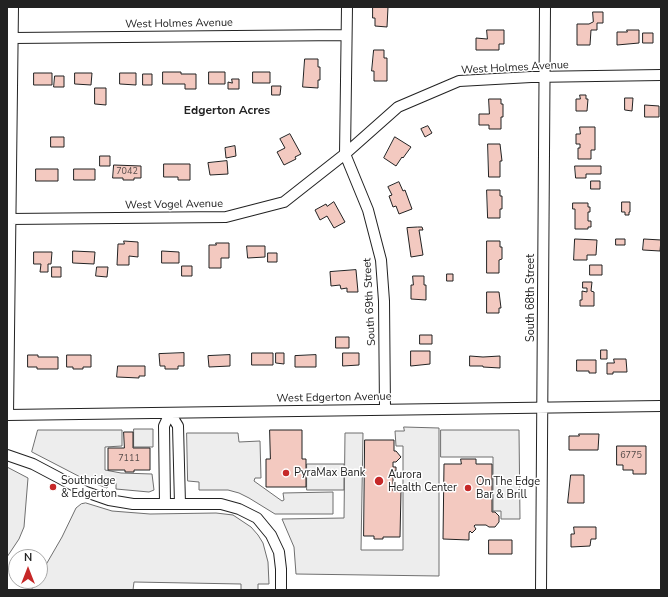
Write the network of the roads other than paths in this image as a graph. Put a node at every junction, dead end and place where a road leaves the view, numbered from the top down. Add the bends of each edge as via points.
1 (13, 7) edge
2 (347, 7) edge
3 (545, 7) edge
4 (346, 35) junction
5 (13, 38) junction
6 (661, 75) edge
7 (543, 77) junction
8 (345, 154) junction
9 (9, 219) junction
10 (661, 406) edge
11 (542, 407) junction
12 (385, 409) junction
13 (170, 413) junction
14 (7, 415) edge
15 (7, 455) edge
16 (165, 504) junction
17 (180, 504) junction
18 (281, 590) edge
19 (541, 590) edge

1 - 5 street
2 - 4 street, South 69th Street
3 - 7 street, South 68th Street
4 - 5 street, West Holmes Avenue
4 - 8 street, South 69th Street
5 - 9 street
6 - 7 street, West Holmes Avenue
7 - 8 street, West Holmes Avenue via 459,81 398,107
7 - 11 street, South 68th Street
8 - 9 street, West Vogel Avenue via 284,202 226,217
8 - 12 street, South 69th Street via 368,210 381,260
9 - 14 street
10 - 11 street, West Edgerton Avenue
11 - 12 street, West Edgerton Avenue
11 - 19 street, South 68th Street
12 - 13 street, West Edgerton Avenue
13 - 14 street, West Edgerton Avenue
13 - 16 street via 164,426
13 - 17 street via 178,426
15 - 16 street via 33,464 86,492 109,500 133,504
16 - 17 street
17 - 18 street via 221,504 257,518 271,535 279,552

